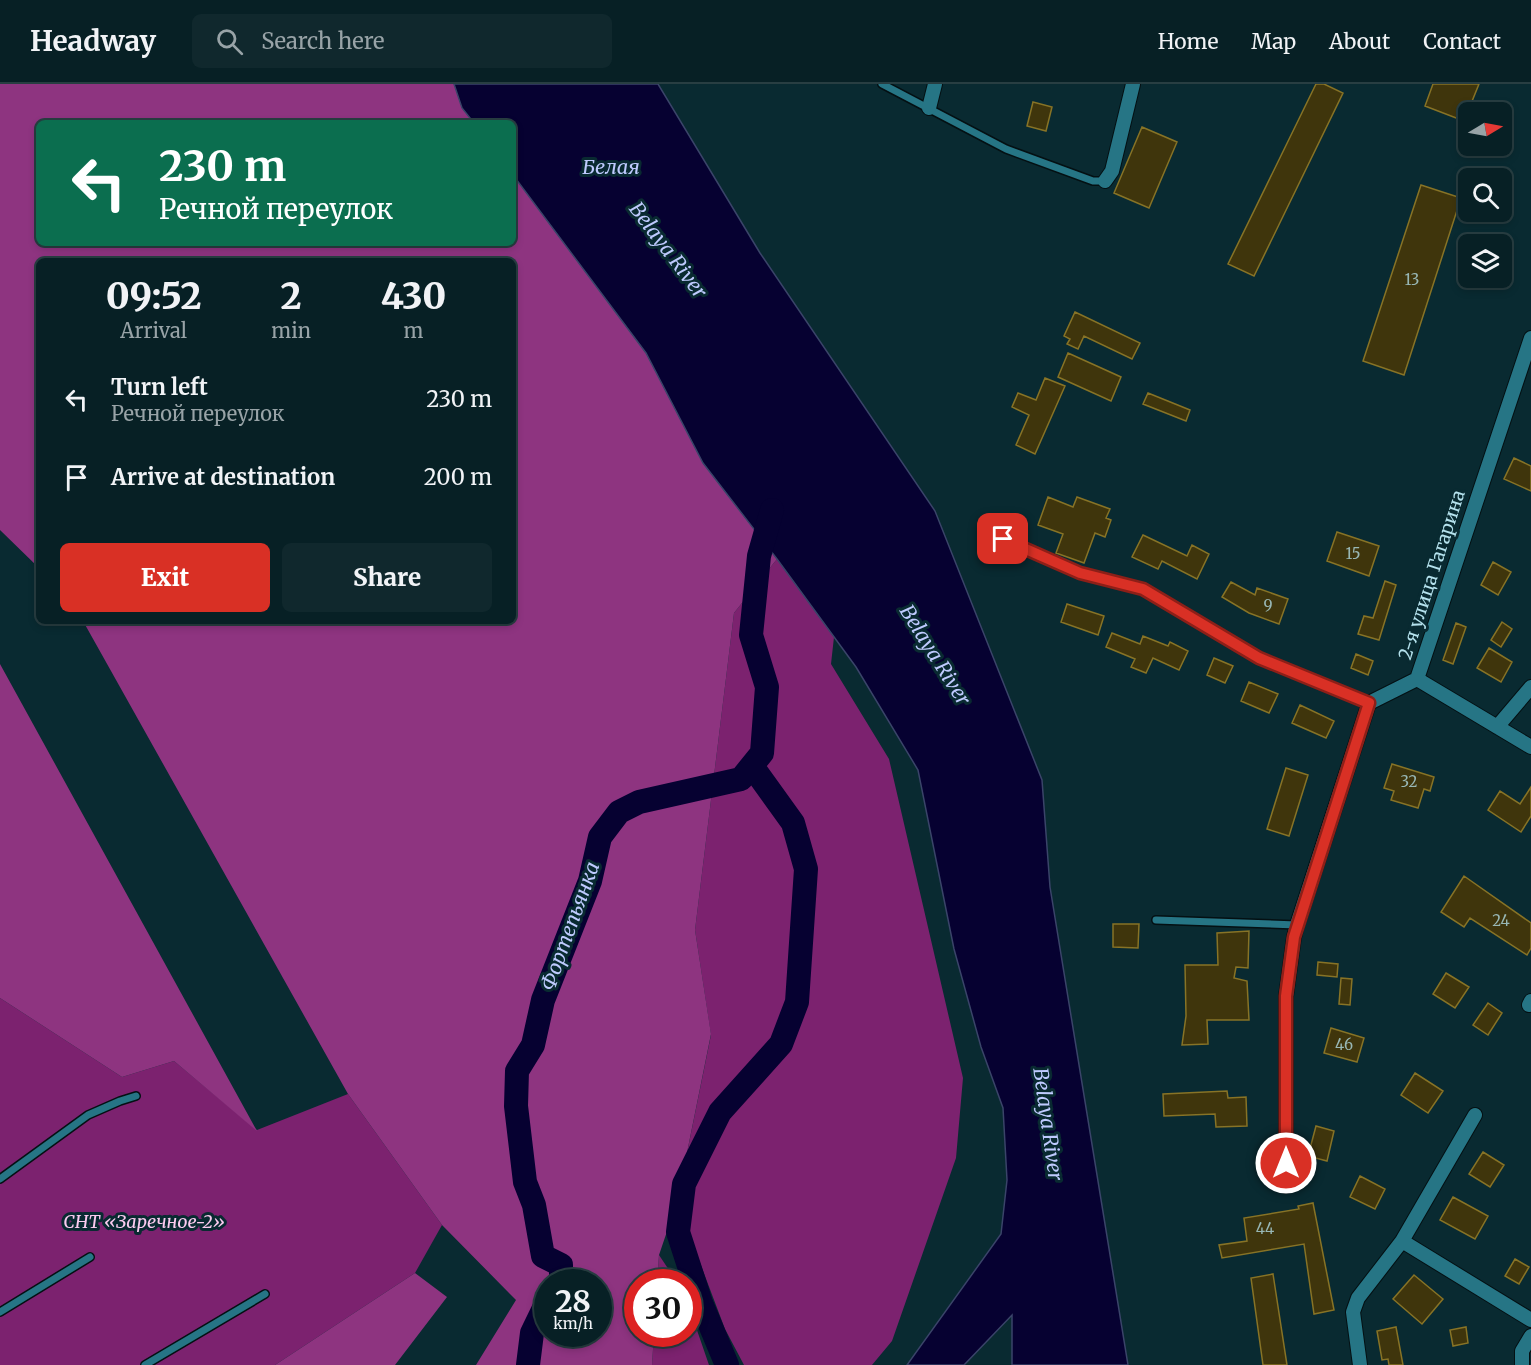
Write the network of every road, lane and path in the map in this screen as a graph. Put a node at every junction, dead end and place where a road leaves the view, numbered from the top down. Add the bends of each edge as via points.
1 (882, 84) edge
2 (935, 84) edge
3 (1133, 84) edge
4 (929, 108) junction
5 (1105, 181) joint
6 (1531, 338) edge
7 (1003, 539) dead end
8 (1417, 679) junction
9 (1531, 687) edge
10 (1369, 703) junction
11 (1497, 727) junction
12 (1531, 747) edge
13 (1156, 920) dead end
14 (1297, 925) junction
15 (136, 1096) dead end
16 (1474, 1115) dead end
17 (0, 1179) edge
18 (1286, 1186) dead end
19 (1402, 1241) junction
20 (90, 1257) dead end
21 (265, 1294) dead end
22 (0, 1312) edge
23 (1531, 1320) edge
24 (1531, 1336) edge
25 (145, 1365) edge
26 (1360, 1365) edge
27 (1522, 1365) edge

1 - 4 lane
2 - 4 street
3 - 5 street via 1112,171
4 - 5 lane via 1006,149 1093,182
6 - 8 street, 2-я улица Гагарина
7 - 10 lane via 1080,573 1143,589 1259,658
8 - 10 street, 2-я улица Гагарина
8 - 11 street
9 - 11 street
10 - 14 street
11 - 12 street
13 - 14 lane
14 - 18 street via 1286,996
15 - 17 lane via 88,1115
16 - 19 street
19 - 23 street
19 - 26 street via 1358,1298 1353,1312
20 - 22 lane
21 - 25 lane
24 - 27 street via 1522,1351

